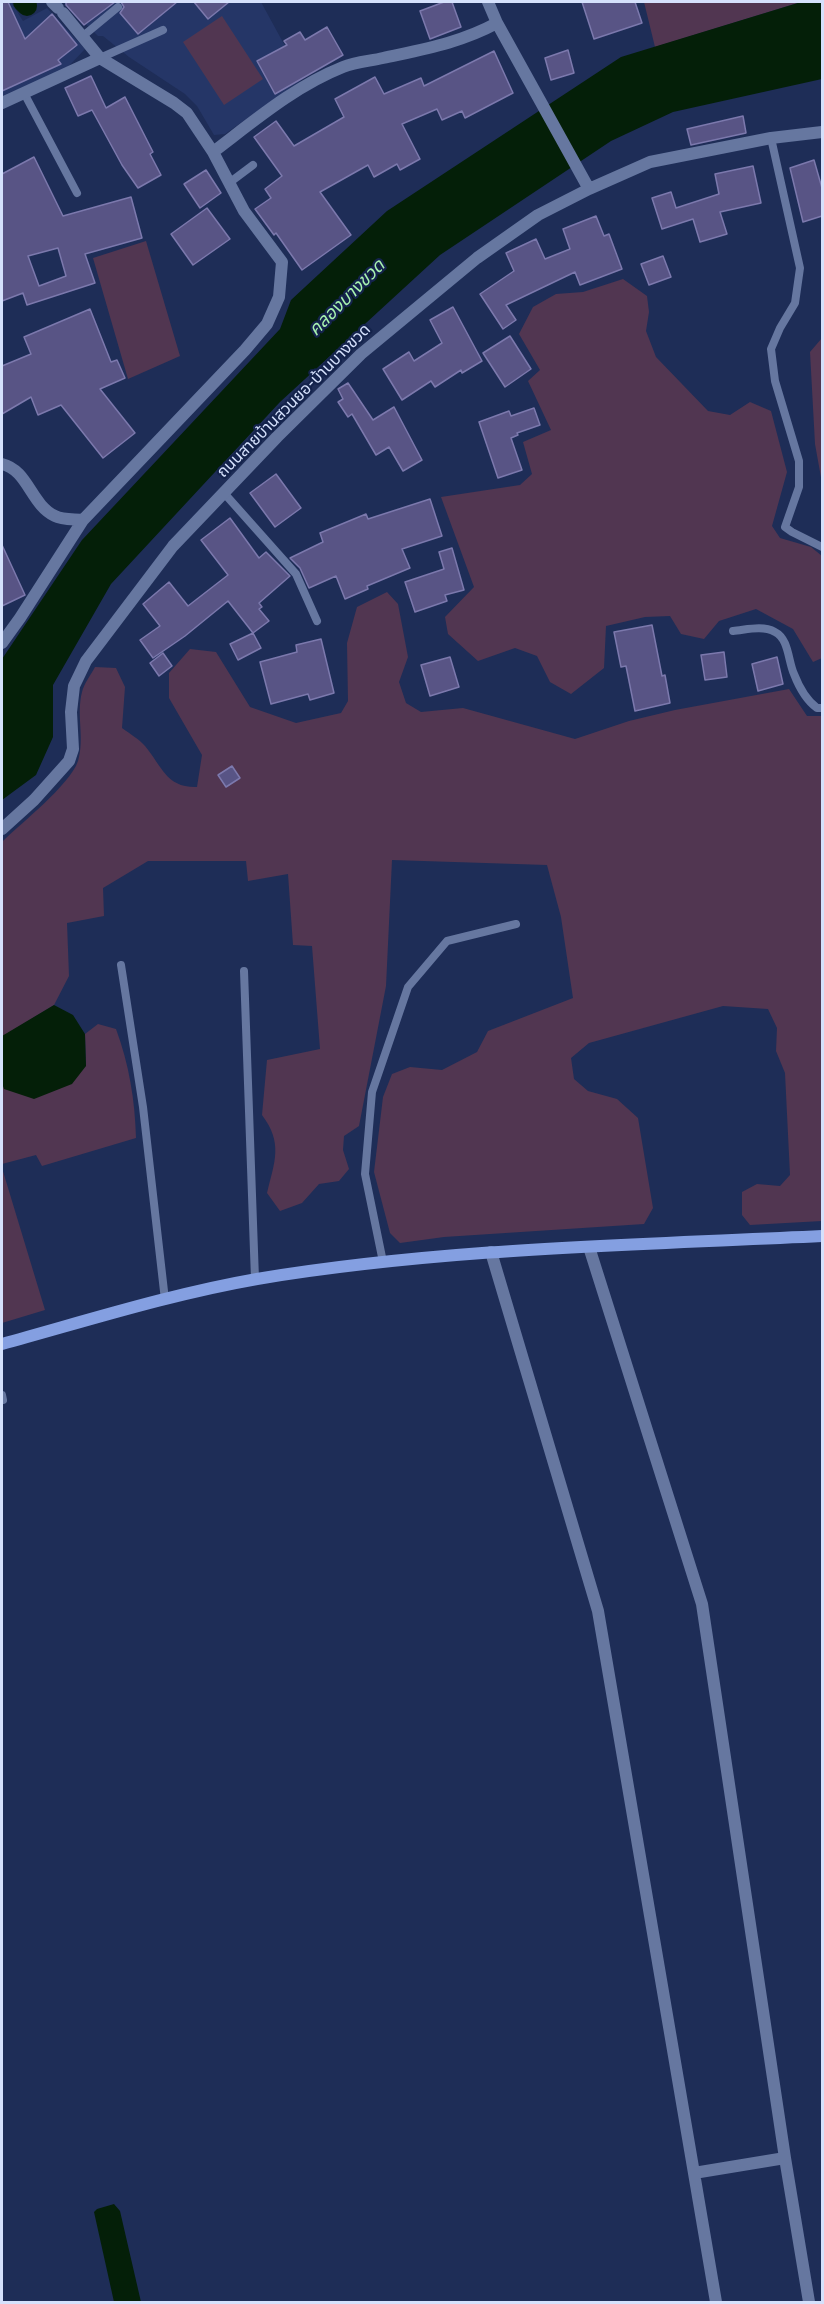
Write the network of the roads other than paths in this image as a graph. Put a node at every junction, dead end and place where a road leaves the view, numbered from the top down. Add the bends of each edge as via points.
1 (489, 2) edge
2 (118, 7) dead end
3 (58, 8) edge
4 (497, 23) junction
5 (163, 30) dead end
6 (83, 36) junction
7 (100, 58) junction
8 (24, 93) junction
9 (2, 103) edge
10 (822, 132) edge
11 (771, 138) junction
12 (213, 152) junction
13 (253, 165) dead end
14 (229, 183) junction
15 (586, 184) junction
16 (77, 194) dead end
17 (2, 464) edge
18 (224, 493) junction
19 (83, 520) junction
20 (822, 547) edge
21 (318, 621) dead end
22 (733, 631) dead end
23 (2, 643) edge
24 (822, 708) edge
25 (2, 829) edge
26 (516, 924) dead end
27 (121, 965) dead end
28 (244, 971) dead end
29 (822, 1236) edge
30 (589, 1247) junction
31 (491, 1252) junction
32 (383, 1262) junction
33 (255, 1280) junction
34 (165, 1300) junction
35 (2, 1344) edge
36 (785, 2158) junction
37 (694, 2173) junction
38 (716, 2302) edge
39 (809, 2302) edge

1 - 4 street
2 - 6 lane
3 - 6 street
4 - 12 street via 464,39 344,66 305,86
4 - 15 street
5 - 7 lane
6 - 7 street
7 - 8 street
7 - 12 street via 187,113
8 - 9 street
8 - 16 lane
10 - 11 street, ถนนสายบ้านสวนยอ-บ้านบางขวด
11 - 15 street, ถนนสายบ้านสวนยอ-บ้านบางขวด via 650,162
11 - 20 lane via 800,268 795,303 771,349 775,381 799,460 799,487 785,527
12 - 14 street
13 - 14 lane
14 - 19 street via 244,211 282,262 279,297 267,324 245,350
15 - 18 street, ถนนสายบ้านสวนยอ-บ้านบางขวด via 477,258 361,354
17 - 19 street via 20,474 41,507 57,518
18 - 21 lane via 296,574
18 - 25 street, ถนนสายบ้านสวนยอ-บ้านบางขวด via 172,546 86,661 74,686 73,749 69,761
19 - 23 street
22 - 24 lane via 759,628 776,632 809,702
26 - 32 lane via 447,941 408,987 372,1092 365,1174
27 - 34 lane via 143,1107
28 - 33 lane
29 - 30 main road
30 - 31 main road
30 - 36 street via 702,1604
31 - 32 main road
31 - 37 street via 598,1611
32 - 33 main road
33 - 34 main road
34 - 35 main road
36 - 37 street
36 - 39 street
37 - 38 street

